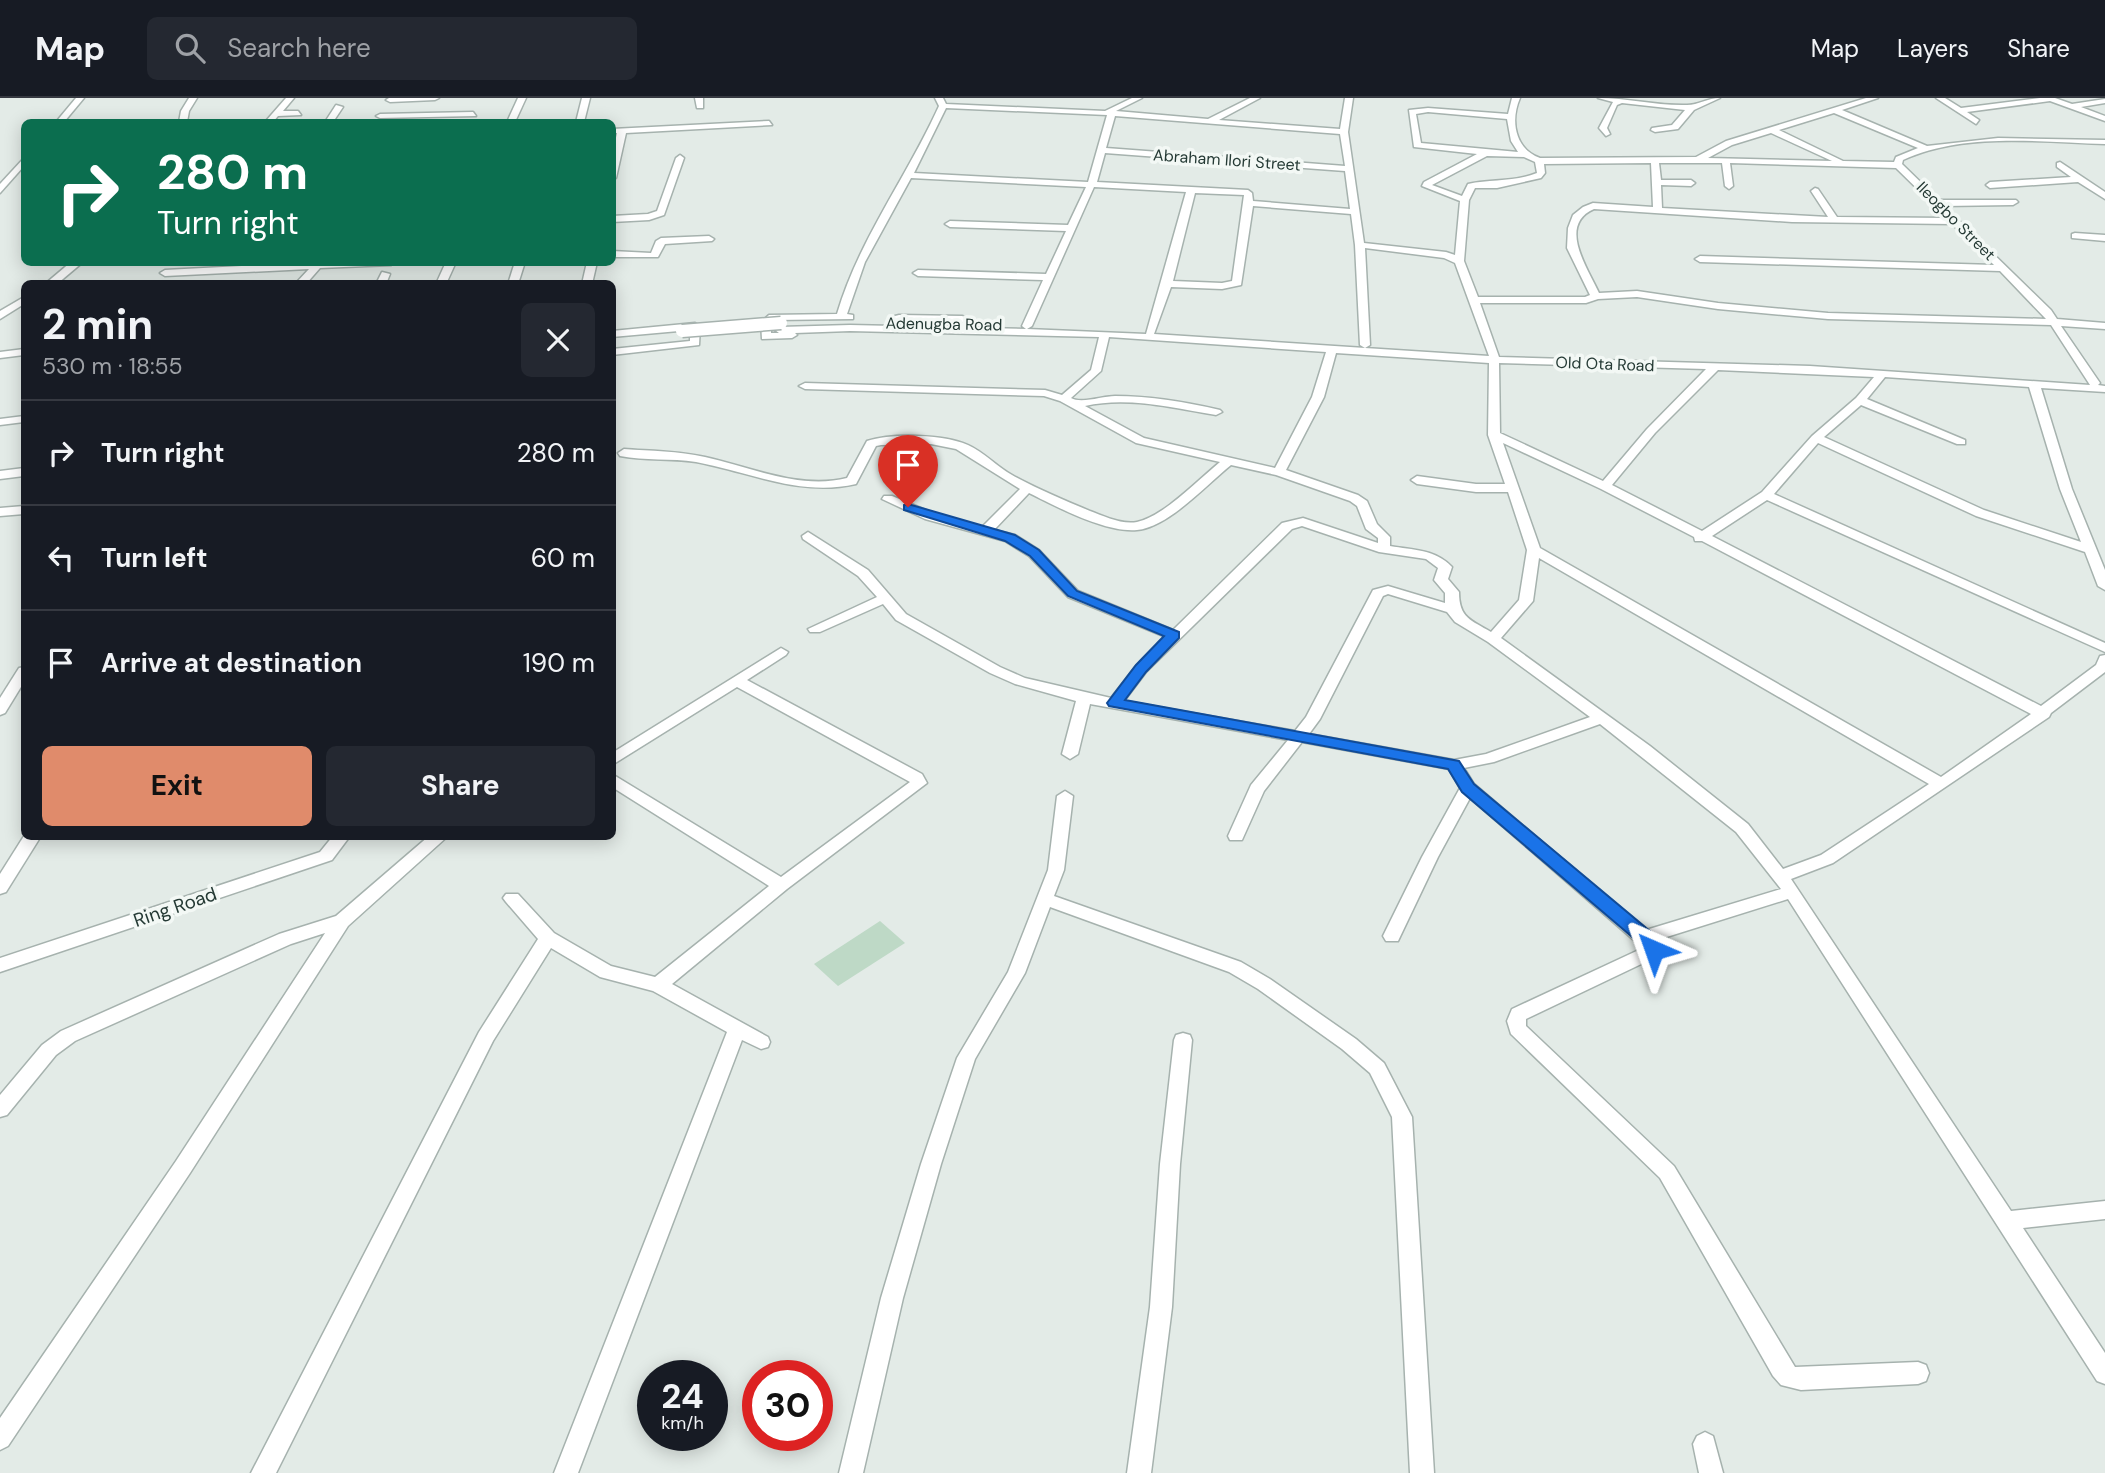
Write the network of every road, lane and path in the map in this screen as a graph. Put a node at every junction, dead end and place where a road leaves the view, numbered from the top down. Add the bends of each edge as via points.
1 (80, 98) edge
2 (193, 98) edge
3 (290, 98) edge
4 (435, 98) edge
5 (522, 98) edge
6 (586, 98) edge
7 (1138, 98) edge
8 (1256, 98) edge
9 (1516, 98) edge
10 (1602, 98) edge
11 (1716, 98) edge
12 (1874, 98) edge
13 (1940, 98) edge
14 (2049, 98) edge
15 (391, 99) edge
16 (1345, 99) edge
17 (1623, 99) edge
18 (2105, 101) edge
19 (941, 102) edge
20 (1077, 104) dead end
21 (339, 107) dead end
22 (2072, 107) junction
23 (1691, 108) junction
24 (1834, 110) junction
25 (1067, 111) junction
26 (1960, 111) junction
27 (298, 113) dead end
28 (1110, 113) junction
29 (276, 114) junction
30 (473, 114) dead end
31 (1510, 117) junction
32 (2105, 118) edge
33 (62, 119) edge
34 (184, 119) edge
35 (272, 119) edge
36 (331, 119) edge
37 (377, 119) edge
38 (512, 119) edge
39 (581, 119) edge
40 (1208, 122) junction
41 (1976, 122) dead end
42 (769, 123) dead end
43 (1656, 130) dead end
44 (617, 131) edge
45 (1774, 131) junction
46 (1344, 132) junction
47 (1606, 134) dead end
48 (2105, 142) edge
49 (1925, 148) junction
50 (1103, 150) junction
51 (1486, 153) junction
52 (1525, 155) junction
53 (680, 158) dead end
54 (1698, 160) junction
55 (1539, 161) junction
56 (1655, 161) junction
57 (1726, 162) junction
58 (1844, 163) junction
59 (1898, 164) junction
60 (21, 165) edge
61 (2060, 165) dead end
62 (1351, 169) junction
63 (911, 175) junction
64 (2079, 179) junction
65 (1655, 181) junction
66 (1092, 183) junction
67 (1692, 183) dead end
68 (1990, 185) dead end
69 (1730, 186) dead end
70 (0, 190) edge
71 (1191, 191) junction
72 (1815, 191) dead end
73 (2105, 196) edge
74 (1465, 200) junction
75 (2013, 202) dead end
76 (1249, 203) junction
77 (1936, 203) junction
78 (1658, 210) junction
79 (1354, 212) junction
80 (616, 219) edge
81 (1834, 219) junction
82 (1954, 221) junction
83 (950, 223) dead end
84 (1073, 228) junction
85 (2075, 236) dead end
86 (2105, 238) edge
87 (709, 239) dead end
88 (1360, 245) junction
89 (616, 254) edge
90 (1700, 259) dead end
91 (1459, 261) junction
92 (73, 266) edge
93 (171, 266) edge
94 (301, 266) edge
95 (317, 266) edge
96 (2002, 268) junction
97 (918, 273) dead end
98 (165, 274) junction
99 (1050, 276) junction
100 (55, 280) edge
101 (160, 280) edge
102 (304, 280) edge
103 (1167, 284) junction
104 (1596, 296) junction
105 (1473, 300) junction
106 (21, 302) edge
107 (0, 316) edge
108 (841, 317) junction
109 (2055, 323) junction
110 (1027, 326) junction
111 (2105, 326) edge
112 (980, 328) junction
113 (1150, 331) junction
114 (1106, 332) junction
115 (682, 334) junction
116 (616, 336) edge
117 (616, 337) edge
118 (616, 344) edge
119 (1365, 345) junction
120 (1332, 348) junction
121 (21, 352) edge
122 (616, 352) edge
123 (0, 355) edge
124 (1494, 357) junction
125 (1714, 368) junction
126 (1883, 373) junction
127 (2034, 384) junction
128 (2099, 384) edge
129 (805, 386) dead end
130 (2105, 390) edge
131 (1860, 400) junction
132 (1069, 402) junction
133 (1216, 412) dead end
134 (21, 413) edge
135 (0, 416) edge
136 (21, 419) edge
137 (0, 422) edge
138 (1494, 435) junction
139 (1816, 438) junction
140 (1961, 442) dead end
141 (624, 453) dead end
142 (1228, 461) junction
143 (21, 472) edge
144 (1279, 472) junction
145 (0, 475) edge
146 (1417, 480) dead end
147 (1605, 486) junction
148 (1027, 488) junction
149 (1511, 488) junction
150 (1766, 495) junction
151 (888, 499) dead end
152 (21, 510) edge
153 (0, 512) edge
154 (985, 531) junction
155 (808, 536) dead end
156 (1700, 538) junction
157 (1384, 548) junction
158 (2090, 549) junction
159 (1534, 550) junction
160 (2105, 586) edge
161 (884, 599) junction
162 (1452, 609) junction
163 (815, 629) dead end
164 (1174, 635) junction
165 (1493, 639) junction
166 (2105, 648) edge
167 (781, 652) dead end
168 (2104, 665) edge
169 (21, 675) edge
170 (738, 681) junction
171 (1084, 698) junction
172 (3, 702) edge
173 (1115, 703) junction
174 (2043, 714) junction
175 (1599, 719) junction
176 (1298, 737) junction
177 (1070, 754) dead end
178 (616, 757) edge
179 (1454, 765) junction
180 (616, 782) edge
181 (1941, 784) junction
182 (1468, 788) junction
183 (1065, 796) dead end
184 (1236, 836) dead end
185 (30, 840) edge
186 (339, 840) edge
187 (435, 840) edge
188 (1780, 877) junction
189 (781, 885) junction
190 (0, 888) edge
191 (1792, 892) junction
192 (512, 898) dead end
193 (1045, 899) junction
194 (342, 921) junction
195 (1392, 936) dead end
196 (1644, 937) junction
197 (548, 938) junction
198 (0, 965) edge
199 (658, 985) junction
200 (737, 1029) junction
201 (1182, 1040) dead end
202 (761, 1042) dead end
203 (0, 1109) edge
204 (2105, 1210) edge
205 (2007, 1221) junction
206 (1918, 1373) dead end
207 (2105, 1373) edge
208 (0, 1438) edge
209 (1705, 1444) dead end
210 (263, 1473) edge
211 (566, 1473) edge
212 (851, 1473) edge
213 (1139, 1473) edge
214 (1422, 1473) edge
215 (1710, 1473) edge

1 - 33 street
2 - 34 street
3 - 29 street
4 - 15 street
5 - 38 street
6 - 39 street
7 - 28 street
8 - 40 street
9 - 31 street
10 - 17 street
11 - 23 street
12 - 24 street
13 - 26 street
14 - 22 street
14 - 26 street
15 - 37 street
16 - 46 street
17 - 23 street
17 - 47 street via 1608,116 1603,128
18 - 22 street
19 - 25 street
19 - 63 street
20 - 25 street
21 - 36 street
22 - 32 street
23 - 43 street via 1675,127
24 - 45 street
24 - 49 street
25 - 28 street
26 - 41 street
27 - 29 street
28 - 40 street
28 - 50 street
29 - 35 street
30 - 37 street
31 - 51 street via 1412,112 1417,145
31 - 52 street
40 - 46 street
42 - 44 street
45 - 54 street via 1729,143
45 - 58 street
46 - 62 street
48 - 49 street, Ileogbo Street via 1972,141
49 - 59 street, Ileogbo Street via 1904,155
50 - 62 street, Abraham Ilori Street
50 - 66 street
51 - 52 street
51 - 74 street via 1426,186
52 - 55 street
53 - 80 street via 661,213
54 - 56 street
54 - 57 street
55 - 56 street
55 - 74 street via 1538,176 1471,186
56 - 65 street
57 - 58 street
57 - 69 street
58 - 59 street
59 - 77 street, Ileogbo Street
60 - 70 street
61 - 64 street
62 - 79 street
63 - 66 street
63 - 108 street via 867,246
64 - 68 street
64 - 73 street
65 - 67 street
65 - 78 street
66 - 71 street
66 - 84 street
71 - 76 street via 1248,193
71 - 103 street
72 - 81 street
74 - 91 street
75 - 77 street
76 - 79 street
76 - 103 street via 1237,283
77 - 82 street, Ileogbo Street
78 - 81 street
78 - 104 street via 1593,206 1574,218 1572,248
79 - 88 street
81 - 82 street
82 - 96 street, Ileogbo Street
83 - 84 street
84 - 99 street
85 - 86 street
87 - 89 street via 661,241 652,256
88 - 91 street via 1446,255
88 - 119 street
90 - 96 street
91 - 105 street
92 - 100 street
93 - 98 street
94 - 98 street
95 - 102 street
96 - 109 street, Ileogbo Street
97 - 99 street
98 - 101 street
99 - 110 street
103 - 113 street
104 - 105 street via 1586,300
104 - 109 street via 1650,295 1828,316
105 - 124 street
106 - 107 street
108 - 112 street via 962,319
108 - 112 street via 773,317 766,322 765,334 770,338 960,334
109 - 111 street
109 - 128 street, Ileogbo Street
110 - 112 street, Adenugba Road
110 - 114 street, Adenugba Road
112 - 114 street, Adenugba Road
112 - 115 street, Adenugba Road via 780,326
113 - 114 street, Old Ota Road
113 - 119 street, Old Ota Road
114 - 120 street, Old Ota Road
114 - 132 street via 1096,371
115 - 117 street
115 - 118 street
116 - 122 street via 695,326 692,344
119 - 124 street, Old Ota Road
120 - 124 street, Old Ota Road
120 - 144 street via 1318,397
121 - 123 street
124 - 125 street, Old Ota Road
124 - 128 street, Old Ota Road via 1817,365
124 - 138 street
125 - 126 street, Old Ota Road
125 - 147 street via 1651,430
126 - 127 street, Old Ota Road
126 - 131 street
127 - 130 street, Old Ota Road
127 - 158 street
129 - 132 street via 1037,391
131 - 139 street
131 - 140 street
132 - 133 street via 1092,399
132 - 142 street via 1140,440
134 - 135 street
136 - 137 street
138 - 147 street
138 - 149 street
139 - 150 street
139 - 158 street via 1980,513
141 - 148 street via 704,460 753,475 836,484 852,481 871,444 944,442 968,450
142 - 144 street
142 - 148 street via 1171,507 1135,527
143 - 145 street
144 - 157 street via 1363,504 1371,526 1384,537
146 - 149 street
147 - 156 street
148 - 154 street
149 - 159 street
150 - 156 street
150 - 166 street
151 - 154 street
152 - 153 street
154 - 164 street via 1010,538 1034,553 1073,593
155 - 161 street via 863,573
156 - 174 street
157 - 162 street via 1439,561 1445,567 1441,580 1452,592
157 - 164 street via 1295,522
158 - 160 street
159 - 165 street via 1526,601
159 - 181 street
161 - 163 street
161 - 171 street via 901,617 995,670
162 - 165 street
162 - 176 street via 1388,590 1378,593 1313,719
164 - 173 street
165 - 175 street
167 - 170 street
168 - 174 street
169 - 172 street
170 - 178 street
170 - 189 street via 919,783
171 - 173 street
171 - 177 street
173 - 176 street
174 - 181 street
175 - 179 street via 1489,758
175 - 188 street via 1742,828
176 - 179 street
176 - 184 street via 1257,789
179 - 182 street
180 - 189 street
181 - 188 street via 1827,859
182 - 195 street
182 - 196 street
183 - 193 street via 1056,870
185 - 190 street
186 - 198 street, Ring Road via 326,856
187 - 194 street
188 - 191 street
189 - 199 street
191 - 196 street
191 - 205 street
192 - 197 street
193 - 212 street via 1016,973 967,1058 931,1164 892,1298
193 - 214 street via 1235,967 1377,1068 1402,1117
194 - 203 street via 285,939 68,1036 49,1050
194 - 208 street
196 - 206 street via 1654,950 1519,1014 1518,1029 1667,1172 1789,1377
197 - 199 street via 606,972
197 - 210 street via 486,1037
199 - 200 street
200 - 202 street
200 - 211 street
201 - 213 street via 1161,1307
204 - 205 street
205 - 207 street
209 - 215 street

